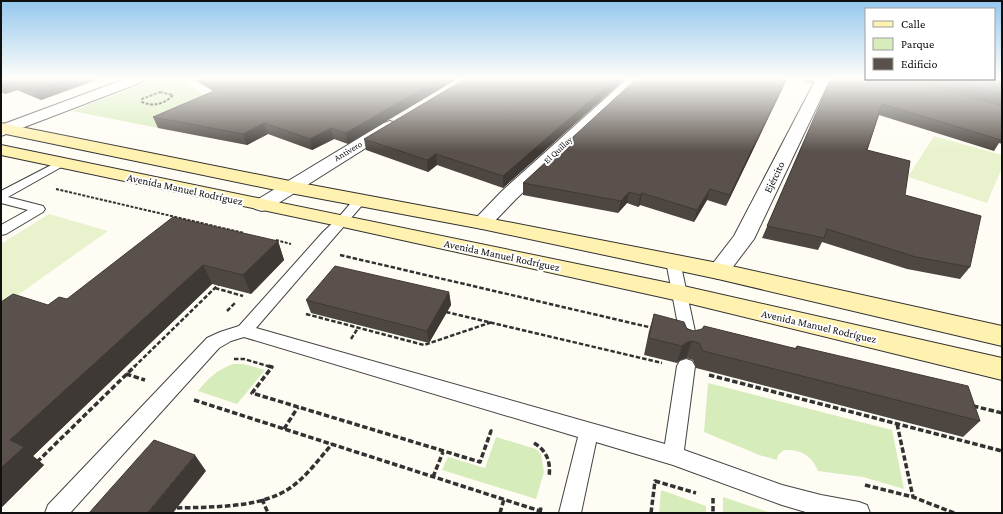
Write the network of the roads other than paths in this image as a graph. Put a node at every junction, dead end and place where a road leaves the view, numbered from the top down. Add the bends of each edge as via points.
1 (79, 103) edge
2 (609, 103) edge
3 (811, 103) edge
4 (402, 118) edge
5 (2, 135) edge
6 (61, 163) junction
7 (178, 164) junction
8 (152, 182) junction
9 (290, 187) junction
10 (1, 196) edge
11 (1, 199) edge
12 (360, 200) junction
13 (262, 205) junction
14 (343, 221) junction
15 (482, 223) junction
16 (514, 230) junction
17 (1, 231) edge
18 (503, 255) junction
19 (673, 261) junction
20 (718, 271) junction
21 (679, 293) junction
22 (244, 331) junction
23 (1002, 336) edge
24 (689, 341) edge
25 (686, 367) road end
26 (1002, 368) edge
27 (589, 431) junction
28 (673, 456) junction
29 (56, 513) edge
30 (570, 513) edge
31 (859, 513) edge

1 - 5 street
2 - 15 street, El Quillay
3 - 20 street, Ejército via 743,239
4 - 9 street, Antivero
5 - 6 main road, Avenida Manuel Rodríguez
5 - 7 main road, Avenida Manuel Rodríguez
6 - 8 main road, Avenida Manuel Rodríguez
6 - 10 lane
7 - 8 main road
7 - 9 main road, Avenida Manuel Rodríguez
8 - 13 main road, Avenida Manuel Rodríguez
9 - 12 main road, Avenida Manuel Rodríguez
9 - 13 street, Antivero
11 - 17 lane via 39,209
12 - 14 lane
12 - 15 main road, Avenida Manuel Rodríguez
13 - 14 main road, Avenida Manuel Rodríguez
14 - 18 main road, Avenida Manuel Rodríguez
14 - 22 lane via 328,234
15 - 16 main road, Avenida Manuel Rodríguez
16 - 18 main road
16 - 19 main road, Avenida Manuel Rodríguez
18 - 21 main road, Avenida Manuel Rodríguez
19 - 20 main road, Avenida Manuel Rodríguez
19 - 21 lane
20 - 23 main road, Avenida Manuel Rodríguez
21 - 24 lane
21 - 26 main road, Avenida Manuel Rodríguez
22 - 27 lane
22 - 29 lane via 213,343
25 - 28 lane
27 - 28 lane
27 - 30 lane
28 - 31 lane via 782,495

